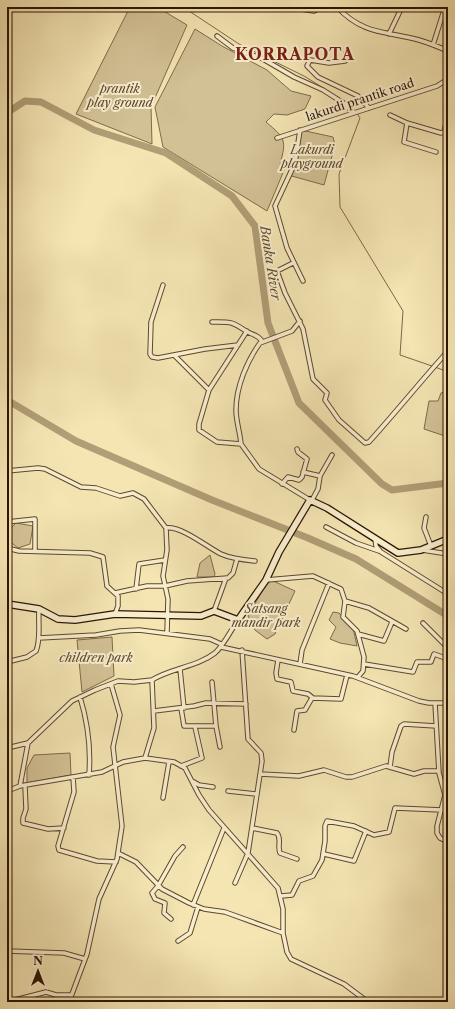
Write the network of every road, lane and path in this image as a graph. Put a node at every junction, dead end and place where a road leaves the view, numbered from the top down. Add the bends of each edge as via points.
1 (288, 7) edge
2 (321, 7) edge
3 (337, 7) edge
4 (402, 7) edge
5 (445, 7) edge
6 (389, 34) junction
7 (217, 36) dead end
8 (433, 45) junction
9 (448, 51) edge
10 (346, 53) dead end
11 (312, 79) junction
12 (448, 79) edge
13 (368, 108) junction
14 (354, 113) junction
15 (390, 115) dead end
16 (407, 123) junction
17 (448, 126) edge
18 (300, 130) junction
19 (277, 138) dead end
20 (436, 152) dead end
21 (293, 263) junction
22 (303, 280) dead end
23 (163, 285) dead end
24 (300, 321) junction
25 (212, 322) dead end
26 (247, 331) junction
27 (262, 340) junction
28 (238, 345) junction
29 (448, 351) edge
30 (175, 356) junction
31 (209, 390) junction
32 (240, 444) junction
33 (297, 449) dead end
34 (332, 455) dead end
35 (7, 471) edge
36 (303, 472) junction
37 (320, 476) junction
38 (282, 484) junction
39 (311, 500) junction
40 (426, 517) dead end
41 (7, 522) edge
42 (326, 527) dead end
43 (166, 528) junction
44 (375, 539) junction
45 (448, 539) edge
46 (431, 546) junction
47 (7, 548) edge
48 (421, 550) junction
49 (35, 551) junction
50 (381, 552) junction
51 (448, 554) edge
52 (237, 559) junction
53 (165, 560) junction
54 (255, 561) dead end
55 (226, 578) junction
56 (266, 580) junction
57 (329, 583) junction
58 (165, 586) junction
59 (136, 589) junction
60 (115, 593) junction
61 (448, 594) edge
62 (345, 601) junction
63 (7, 604) edge
64 (39, 609) junction
65 (214, 612) junction
66 (115, 614) junction
67 (167, 615) junction
68 (238, 620) junction
69 (392, 622) junction
70 (423, 623) dead end
71 (406, 629) dead end
72 (167, 633) junction
73 (358, 634) junction
74 (39, 638) junction
75 (221, 645) junction
76 (448, 648) edge
77 (242, 650) junction
78 (448, 659) edge
79 (278, 660) junction
80 (7, 662) edge
81 (300, 664) junction
82 (364, 664) junction
83 (180, 669) junction
84 (347, 675) junction
85 (358, 677) junction
86 (152, 680) junction
87 (212, 682) dead end
88 (111, 684) junction
89 (80, 697) junction
90 (313, 698) junction
91 (215, 702) junction
92 (435, 703) junction
93 (448, 703) edge
94 (246, 704) junction
95 (182, 708) junction
96 (154, 711) junction
97 (216, 726) junction
98 (436, 726) junction
99 (195, 727) junction
100 (294, 730) dead end
101 (28, 743) junction
102 (220, 747) dead end
103 (7, 748) edge
104 (145, 758) junction
105 (169, 762) junction
106 (116, 765) junction
107 (181, 766) junction
108 (390, 767) junction
109 (438, 771) junction
110 (260, 774) junction
111 (90, 775) junction
112 (73, 777) junction
113 (191, 780) junction
114 (20, 786) junction
115 (25, 786) junction
116 (213, 787) dead end
117 (7, 790) edge
118 (228, 791) dead end
119 (257, 794) junction
120 (163, 798) dead end
121 (442, 810) junction
122 (64, 828) junction
123 (224, 828) junction
124 (252, 828) junction
125 (366, 831) junction
126 (448, 842) edge
127 (183, 847) dead end
128 (118, 853) junction
129 (248, 853) junction
130 (324, 854) junction
131 (297, 859) dead end
132 (116, 862) junction
133 (236, 883) dead end
134 (158, 886) junction
135 (281, 896) junction
136 (193, 905) junction
137 (198, 907) junction
138 (171, 918) dead end
139 (283, 933) junction
140 (178, 941) dead end
141 (7, 951) edge
142 (85, 959) junction
143 (71, 996) junction
144 (7, 1002) edge
145 (69, 1002) edge
146 (368, 1002) edge

1 - 2 street via 314,11
3 - 6 street via 364,28
4 - 6 street
5 - 8 street
6 - 8 street
7 - 11 street via 233,48 263,59 294,77
8 - 9 street
10 - 11 street via 349,56 345,61 308,61 307,68
11 - 13 street via 358,96
11 - 14 street
12 - 13 street, lakurdi prantik road via 437,86
13 - 14 street, lakurdi prantik road
14 - 18 street, lakurdi prantik road
15 - 16 street
16 - 17 street via 441,132
16 - 20 street via 404,142
18 - 19 street, lakurdi prantik road
18 - 21 street via 295,163 275,206
21 - 22 street
21 - 24 street via 277,271
23 - 30 street via 150,322 150,354 155,358
24 - 27 street via 292,331
24 - 29 street via 313,379 327,393 325,400 335,415 365,443 369,442
25 - 26 street via 233,322
26 - 27 street
26 - 28 street
27 - 32 street via 248,365 238,395 236,410
28 - 30 street
28 - 31 street
30 - 31 street
31 - 32 street via 199,430 214,440
32 - 38 street via 259,469
33 - 36 street via 307,459
34 - 37 street
35 - 43 street via 45,469 81,487 96,488 120,496 136,494 144,499
36 - 37 street
36 - 38 street via 299,480 288,477
37 - 39 street via 318,489
38 - 39 street
39 - 44 main road
39 - 56 main road via 279,552
40 - 46 street via 424,528
41 - 49 street via 35,519
42 - 50 street via 356,543
43 - 52 street via 174,528 221,554
43 - 53 street
44 - 48 main road via 398,553
44 - 50 street via 376,546
45 - 46 main road
46 - 48 main road
47 - 49 street via 13,551
48 - 51 street
49 - 60 street via 90,553 103,557 107,586
50 - 61 street
52 - 54 street
52 - 55 street via 231,576
53 - 58 street
53 - 59 street via 139,564
55 - 58 street via 187,581
55 - 65 street
56 - 57 street via 313,576
56 - 68 main road
57 - 62 street via 341,589
57 - 81 street via 302,650
58 - 59 street
58 - 67 street via 168,599
59 - 60 street
60 - 66 street via 119,600
62 - 69 street via 369,608
62 - 73 street via 343,617
63 - 64 main road
64 - 66 main road via 58,618 74,620
64 - 74 street
65 - 67 main road via 201,616
65 - 68 main road
66 - 67 main road
67 - 72 street
68 - 75 street
69 - 71 street
69 - 73 street via 384,641
70 - 76 street
72 - 74 street via 129,630 96,635
72 - 75 street via 210,639
73 - 82 street
74 - 80 street via 34,654
75 - 77 street
75 - 83 street via 207,657
77 - 79 street
77 - 94 street
78 - 82 street via 434,654 431,662 417,662 413,672
79 - 81 street
79 - 90 street via 277,679 291,682 293,691 308,694
81 - 84 street
82 - 85 street via 362,674
83 - 86 street
83 - 95 street
84 - 85 street
84 - 90 street via 341,699
85 - 92 street via 409,698
86 - 88 street
86 - 96 street
87 - 91 street
88 - 89 street
88 - 106 street via 120,715 113,747
89 - 101 street via 72,701
89 - 111 street via 87,723
90 - 100 street via 305,710 297,711
91 - 94 street
91 - 95 street
91 - 97 street
92 - 93 street
92 - 98 street
94 - 110 street via 248,739 262,756
95 - 96 street
95 - 99 street via 183,726
96 - 104 street via 154,728
97 - 99 street
97 - 102 street
98 - 108 street via 401,726
98 - 109 street
99 - 107 street via 202,758
101 - 103 street
101 - 114 street
104 - 105 street
104 - 106 street
105 - 107 street
105 - 120 street
106 - 111 street
106 - 128 street via 122,818
107 - 113 street
108 - 109 street via 414,774
108 - 110 street via 381,767 352,777 324,770 299,776
109 - 121 street via 445,795
110 - 119 street
111 - 112 street
112 - 115 street
112 - 122 street via 74,792
113 - 116 street via 196,784
113 - 123 street
114 - 115 street
114 - 117 street
115 - 122 street via 26,809 23,823 48,829
118 - 119 street
119 - 124 street
121 - 125 street via 395,808 387,833 374,835
121 - 126 street via 437,833
122 - 132 street via 59,850 97,861
123 - 129 street
123 - 136 street
124 - 129 street
124 - 131 street via 277,833 280,853
125 - 130 street via 354,861
125 - 130 street via 327,821
127 - 134 street
128 - 132 street
128 - 134 street via 136,862
129 - 133 street
129 - 135 street via 274,882
130 - 135 street via 312,876 299,881 292,895
132 - 142 street via 99,899
134 - 136 street
134 - 138 street via 152,891 152,895 165,903 164,913
135 - 139 street
136 - 137 street
137 - 139 street via 225,912
137 - 140 street via 190,933
139 - 146 street via 291,959 344,984
141 - 142 street via 64,953
142 - 143 street
143 - 144 street via 46,992
143 - 145 street

